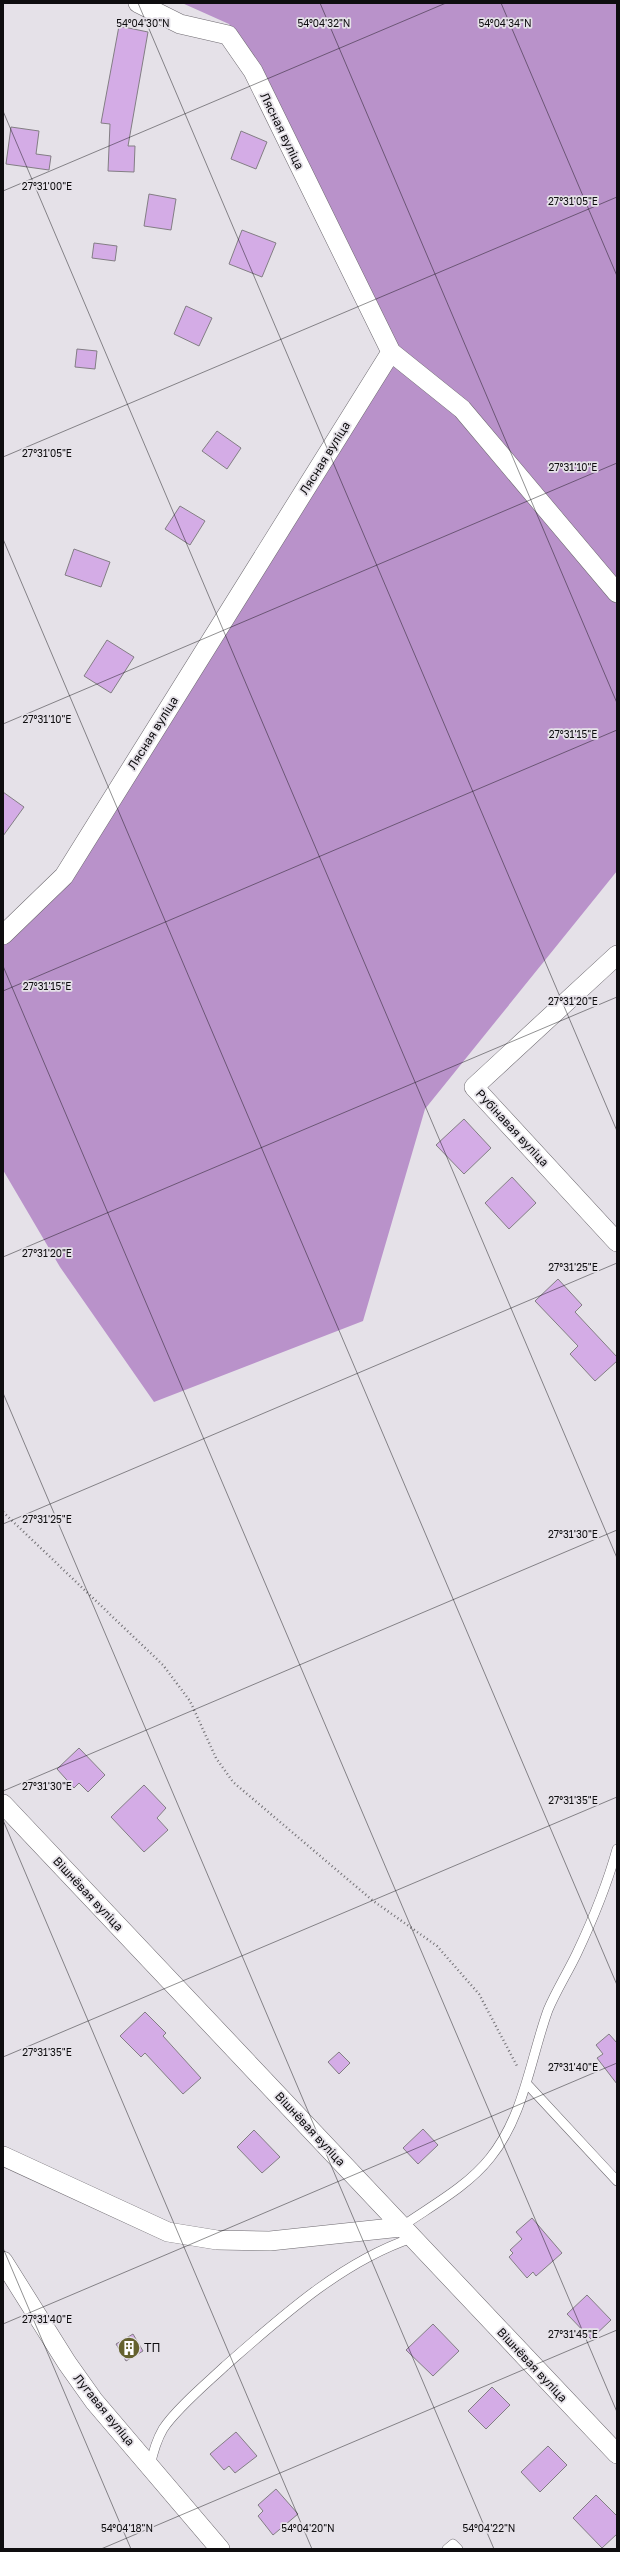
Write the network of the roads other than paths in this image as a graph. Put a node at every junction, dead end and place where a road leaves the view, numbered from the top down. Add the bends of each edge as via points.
1 (138, 3) edge
2 (391, 352) junction
3 (617, 593) edge
4 (3, 935) edge
5 (617, 955) edge
6 (617, 1242) edge
7 (3, 1804) edge
8 (617, 1849) edge
9 (527, 2084) junction
10 (3, 2156) edge
11 (617, 2181) edge
12 (407, 2232) junction
13 (3, 2261) edge
14 (617, 2454) edge
15 (150, 2466) junction
16 (220, 2549) edge
17 (447, 2549) edge
18 (458, 2549) edge

1 - 2 street, Лясная вуліца via 180,24 228,35 252,71
2 - 3 street via 462,409
2 - 4 street, Лясная вуліца via 64,876
5 - 6 street, Рубінавая вуліца via 474,1087
7 - 12 street, Вішнёвая вуліца
8 - 9 lane via 607,1886 549,2009
9 - 11 lane
9 - 12 lane via 508,2130 490,2159
10 - 12 street via 168,2232 217,2240 270,2241
12 - 14 street, Вішнёвая вуліца
12 - 15 lane via 354,2264 272,2326 207,2383 164,2428 155,2444
13 - 15 street, Лугавая вуліца via 67,2364 94,2401
15 - 16 street, Лугавая вуліца
17 - 18 lane via 453,2544

